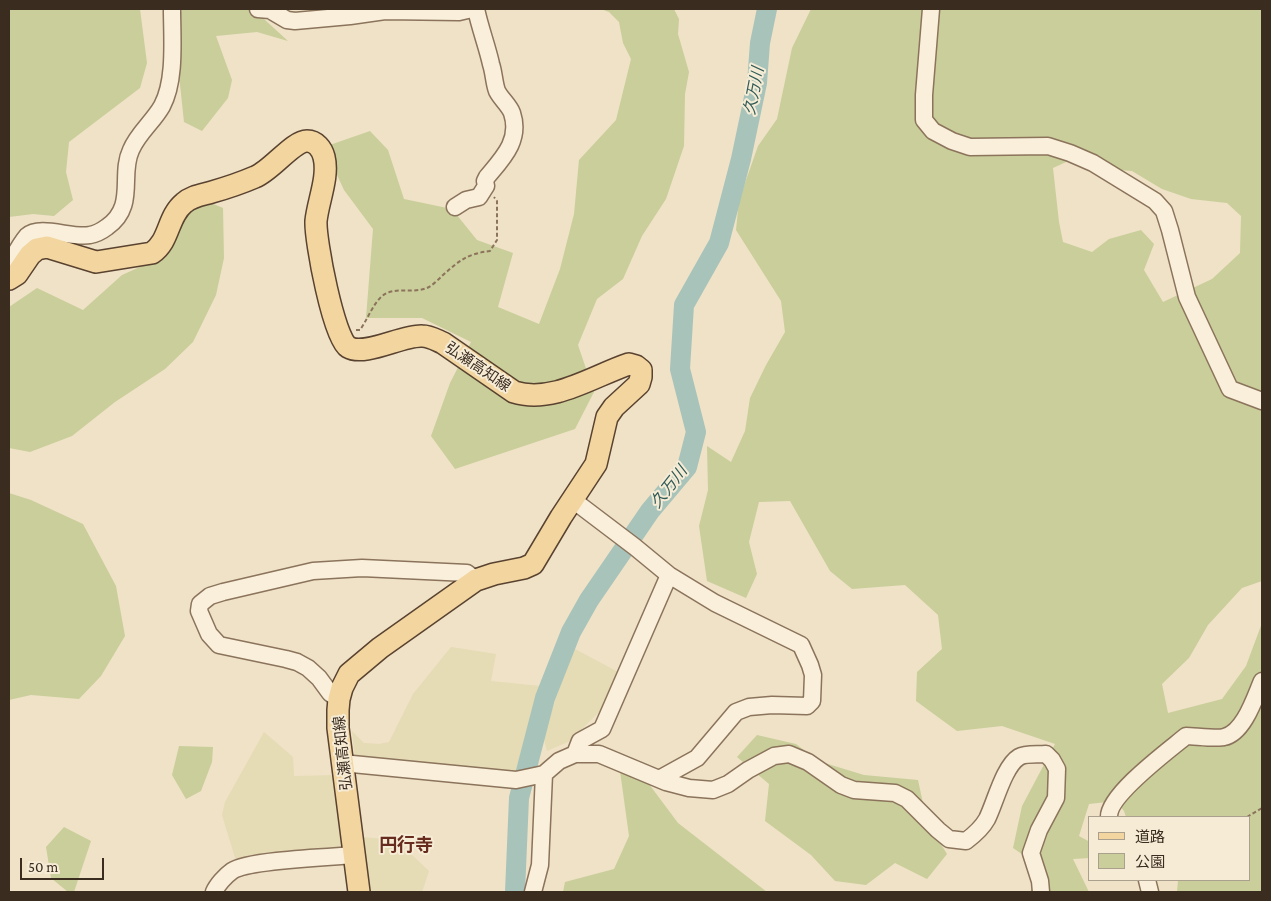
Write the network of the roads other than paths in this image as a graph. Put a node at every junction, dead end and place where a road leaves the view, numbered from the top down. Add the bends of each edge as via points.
1 (172, 9) edge
2 (258, 9) edge
3 (472, 9) edge
4 (476, 9) edge
5 (931, 9) edge
6 (455, 207) dead end
7 (9, 265) edge
8 (9, 279) edge
9 (1262, 401) edge
10 (573, 500) junction
11 (669, 575) junction
12 (476, 580) junction
13 (1262, 681) edge
14 (339, 699) junction
15 (575, 754) junction
16 (342, 763) junction
17 (530, 777) junction
18 (659, 779) junction
19 (1109, 816) edge
20 (356, 855) junction
21 (214, 892) edge
22 (359, 892) edge
23 (533, 892) edge
24 (1041, 892) edge

1 - 7 street via 168,89 154,119 141,132 131,150 127,163 126,199 121,212 109,226 92,235 34,232 27,236
2 - 3 street via 270,10 295,21 385,11 459,12
4 - 6 street via 496,90 514,121 511,148 487,177 486,186 479,196
5 - 9 street via 924,120 933,131 970,147 1055,148 1093,163 1155,200 1164,211 1187,297 1224,379 1230,389
8 - 10 main road, 弘瀬高知線 via 37,249 47,247 96,262 152,252 165,240 172,218 184,203 196,196 256,177 296,144 306,140 315,142 321,149 325,171 316,223 322,262 338,333 349,348 364,349 408,338 431,337 514,392 527,396 556,392 629,364 641,370 639,384 607,417 596,464
10 - 11 street
10 - 12 main road, 弘瀬高知線 via 533,564
11 - 15 street via 602,729 580,741
11 - 18 street via 715,603 801,646 813,674 812,701 807,706 772,704 736,712 697,758
12 - 14 main road, 弘瀬高知線 via 349,674
12 - 14 street via 467,573 362,568 328,570 244,586 210,596 200,604 199,611 219,645 297,662 308,668
13 - 19 street via 1246,718 1234,732 1224,737 1186,736 1129,784 1116,799
14 - 16 main road, 弘瀬高知線
15 - 17 street
15 - 18 street via 599,754
16 - 17 street
16 - 20 main road, 弘瀬高知線
17 - 23 street via 540,865
18 - 24 street via 689,788 713,790 774,756 789,754 854,790 895,793 907,799 949,839 966,841 987,820 1014,761 1021,756 1046,754 1057,770 1056,798 1031,853
20 - 21 street via 252,865 232,871
20 - 22 main road, 弘瀬高知線

